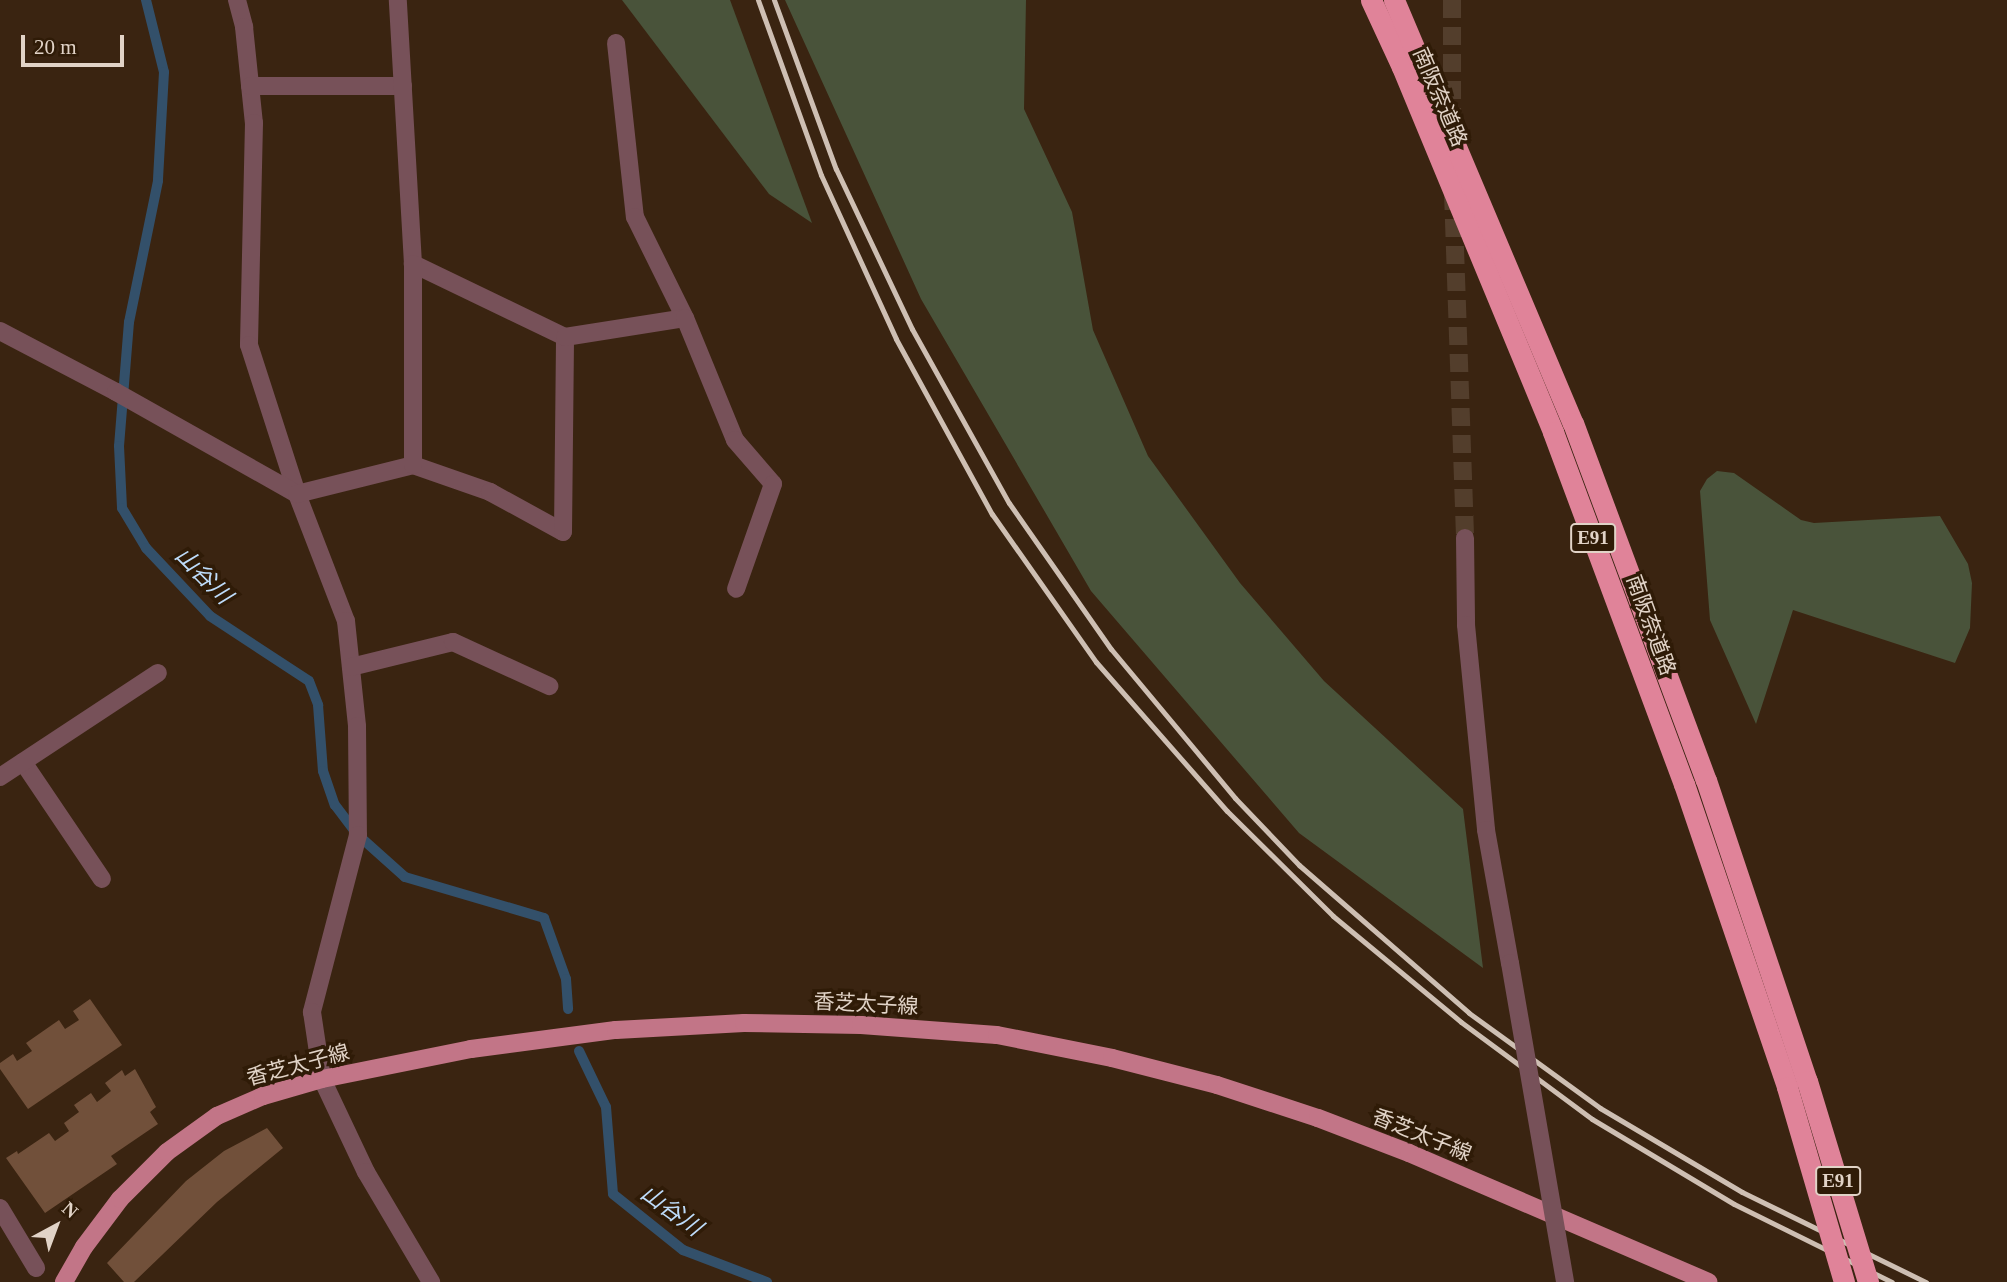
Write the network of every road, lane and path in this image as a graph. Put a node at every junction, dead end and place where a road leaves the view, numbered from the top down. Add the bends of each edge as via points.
1 (237, 0) edge
2 (398, 0) edge
3 (1371, 0) edge
4 (1394, 0) edge
5 (616, 43) dead end
6 (250, 86) junction
7 (403, 86) junction
8 (413, 264) junction
9 (685, 318) junction
10 (0, 331) edge
11 (565, 337) junction
12 (412, 465) junction
13 (297, 494) junction
14 (1465, 538) tunnel mouth
15 (736, 589) dead end
16 (351, 667) junction
17 (158, 674) dead end
18 (549, 686) dead end
19 (23, 762) junction
20 (0, 777) edge
21 (102, 879) dead end
22 (322, 1079) junction
23 (1797, 1084) junction
24 (0, 1208) edge
25 (36, 1268) dead end
26 (65, 1282) edge
27 (431, 1282) edge
28 (1565, 1282) edge
29 (1708, 1282) edge
30 (1844, 1282) edge
31 (1868, 1282) edge

1 - 6 street
2 - 7 street
3 - 23 highway, 南阪奈道路 / E91 via 1553,432
4 - 23 highway, 南阪奈道路 / E91 via 1573,423 1706,780
5 - 9 street via 635,217
6 - 7 street
6 - 13 street via 254,123 249,345
7 - 8 street
8 - 11 street
8 - 12 street
9 - 11 street
9 - 15 street via 735,440 774,484
10 - 13 street
11 - 12 street via 563,532 490,492
12 - 13 street
13 - 16 street via 345,621
14 - 28 street, bridge via 1466,625 1486,830
16 - 18 street via 453,642
16 - 22 street via 357,726 358,835 312,1012
17 - 19 street
19 - 20 street
19 - 21 street
22 - 26 main road, 香芝太子線 via 263,1096 217,1116 167,1152 120,1199
22 - 27 street via 366,1172
22 - 29 main road, 香芝太子線 via 471,1049 616,1030 796,1024 997,1035 1217,1085 1318,1118
23 - 30 highway, 南阪奈道路 / E91, bridge
23 - 31 highway, 南阪奈道路 / E91, bridge
24 - 25 street

